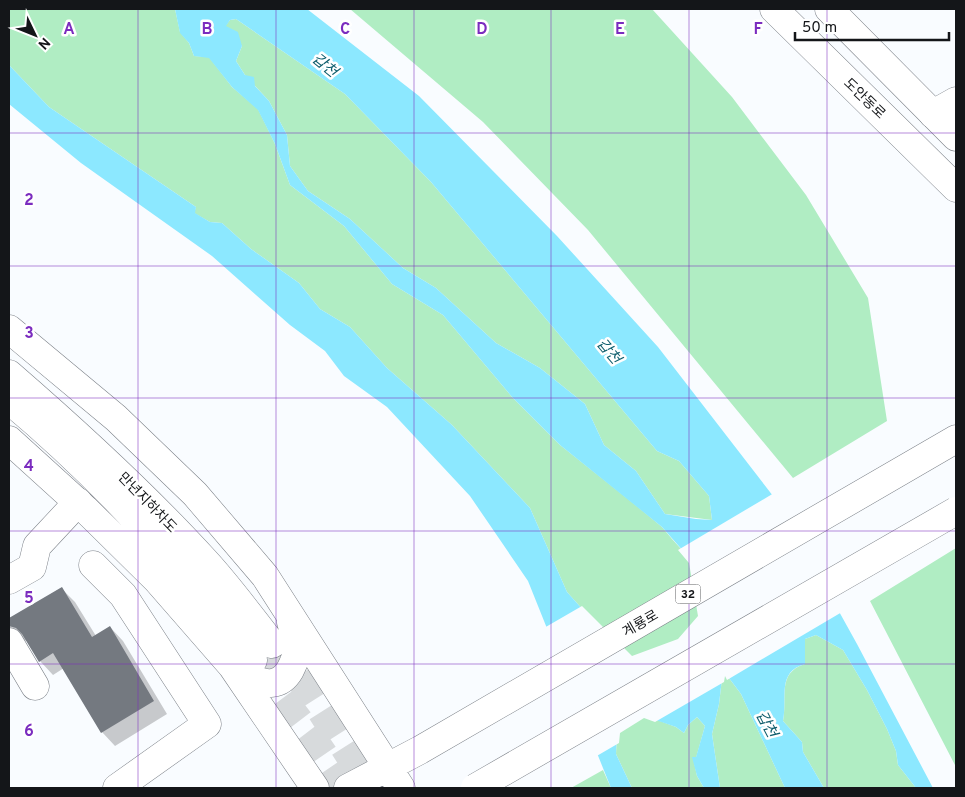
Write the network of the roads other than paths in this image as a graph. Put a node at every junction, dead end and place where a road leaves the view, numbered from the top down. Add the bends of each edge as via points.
1 (774, 9) edge
2 (829, 9) edge
3 (945, 108) edge
4 (956, 138) edge
5 (956, 188) edge
6 (9, 329) edge
7 (9, 374) edge
8 (9, 400) edge
9 (956, 439) edge
10 (9, 440) edge
11 (78, 502) junction
12 (956, 511) edge
13 (93, 565) dead end
14 (9, 580) edge
15 (287, 610) junction
16 (9, 642) edge
17 (252, 657) junction
18 (35, 686) dead end
19 (394, 778) edge
20 (117, 788) edge
21 (315, 788) edge
22 (348, 788) edge
23 (476, 788) edge

1 - 5 main road, 도안동로
2 - 3 main road
3 - 4 main road
6 - 15 main road via 116,418 194,494 265,576
7 - 17 main road, 만년지하차도 via 111,464 206,562
8 - 17 main road, 만년지하차도 via 88,470 148,533
9 - 19 main road, 계룡로 / 32 via 420,750
10 - 11 main road
11 - 14 main road via 37,546 32,566
11 - 17 main road via 157,580
12 - 23 main road, bridge
13 - 20 main road via 124,595 207,724
15 - 17 main road via 297,640 297,656 286,677 271,683 253,679
15 - 19 main road
16 - 18 main road
17 - 21 main road
19 - 22 main road, 계룡로 / 32

